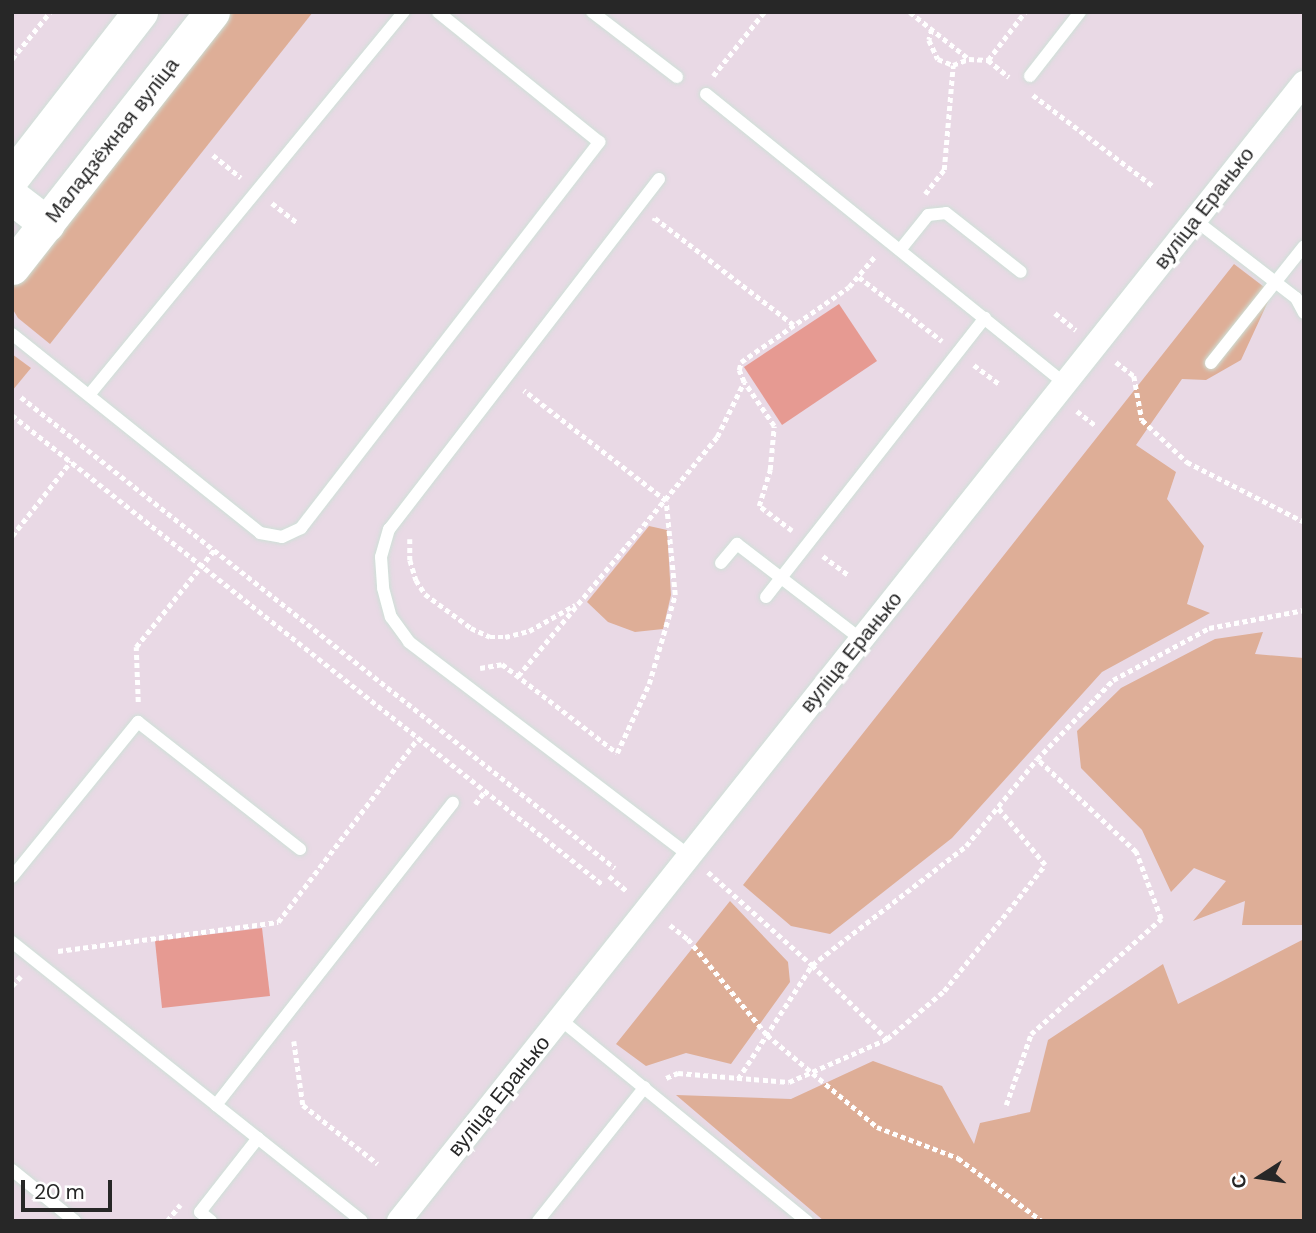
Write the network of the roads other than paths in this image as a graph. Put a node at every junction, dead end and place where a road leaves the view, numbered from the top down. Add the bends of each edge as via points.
1 (140, 12) edge
2 (212, 12) edge
3 (404, 12) edge
4 (438, 12) edge
5 (592, 12) edge
6 (1080, 12) edge
7 (1030, 76) dead end
8 (677, 77) dead end
9 (1304, 83) edge
10 (706, 94) dead end
11 (12, 177) edge
12 (659, 178) dead end
13 (12, 197) edge
14 (1195, 220) junction
15 (47, 224) junction
16 (1304, 246) edge
17 (900, 250) junction
18 (12, 267) edge
19 (1021, 272) dead end
20 (1276, 281) junction
21 (1304, 313) edge
22 (985, 318) junction
23 (12, 334) edge
24 (1211, 363) dead end
25 (1066, 384) junction
26 (89, 396) junction
27 (721, 563) dead end
28 (781, 578) junction
29 (766, 597) dead end
30 (861, 639) junction
31 (453, 803) dead end
32 (300, 849) dead end
33 (689, 855) junction
34 (12, 877) edge
35 (12, 942) edge
36 (561, 1020) junction
37 (645, 1087) junction
38 (216, 1105) junction
39 (258, 1138) junction
40 (12, 1170) edge
41 (75, 1221) edge
42 (211, 1221) edge
43 (362, 1221) edge
44 (399, 1221) edge
45 (538, 1221) edge
46 (807, 1221) edge

1 - 11 main road
2 - 15 main road, Маладзёжная вуліца
3 - 26 lane
4 - 26 lane via 598,142 301,528 282,537 260,533
5 - 8 lane
6 - 7 lane
9 - 14 street, вуліца Еранько
10 - 17 lane
12 - 33 lane via 389,529 382,557 383,588 391,617 409,642
13 - 15 main road
14 - 20 lane
14 - 25 street, вуліца Еранько
15 - 18 main road, Маладзёжная вуліца
16 - 20 lane
17 - 19 lane via 928,215 946,213
17 - 22 lane
20 - 21 lane via 1296,298
20 - 24 lane
22 - 25 lane
22 - 28 lane
23 - 26 lane
25 - 30 street, вуліца Еранько
27 - 28 lane via 737,544
28 - 29 lane
28 - 30 lane
30 - 33 street, вуліца Еранько
31 - 38 lane
32 - 34 lane via 138,722
33 - 36 street, вуліца Еранько
35 - 38 lane
36 - 37 lane
36 - 44 street, вуліца Еранько
37 - 45 lane
37 - 46 lane
38 - 39 lane
39 - 42 lane via 200,1212
39 - 43 lane
40 - 41 lane

